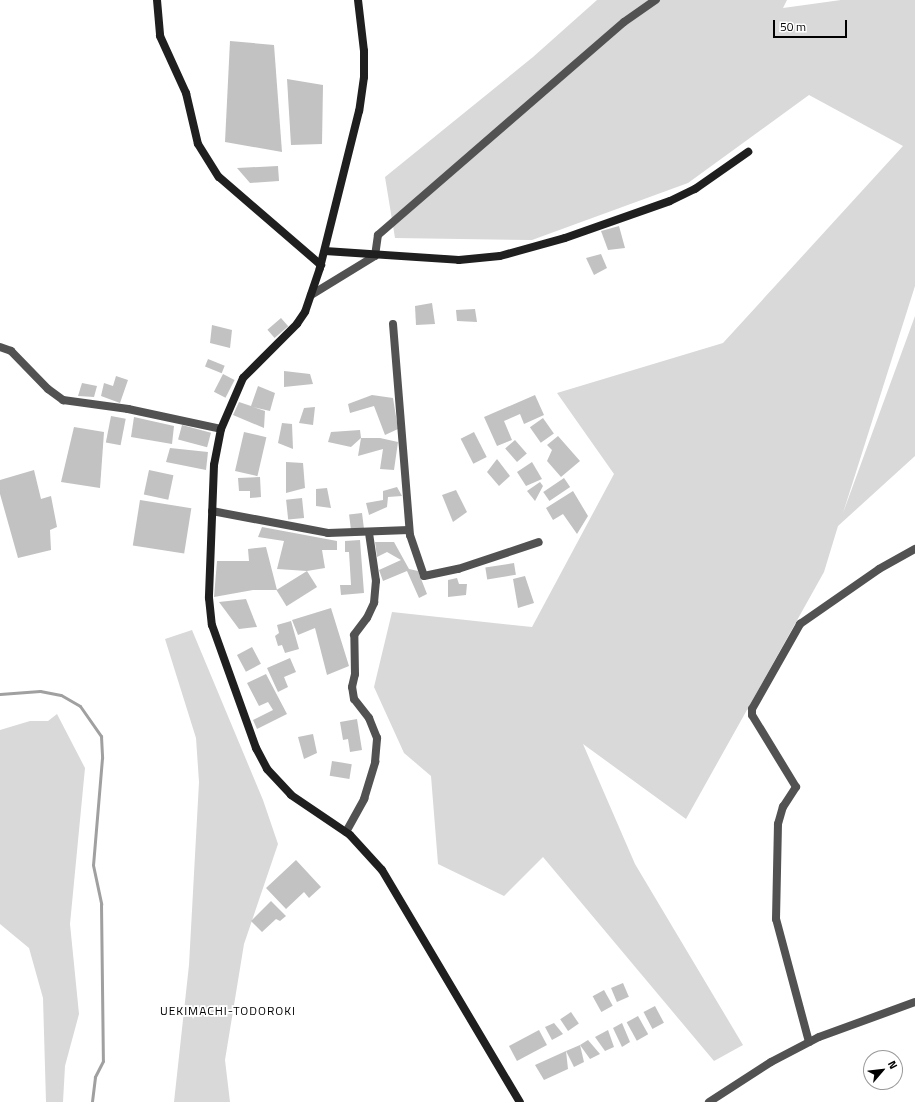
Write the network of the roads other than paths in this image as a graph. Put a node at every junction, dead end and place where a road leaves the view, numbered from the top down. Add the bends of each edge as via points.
1 (157, 0) edge
2 (358, 0) edge
3 (656, 0) edge
4 (748, 152) dead end
5 (325, 251) junction
6 (375, 256) junction
7 (321, 265) junction
8 (311, 296) junction
9 (393, 324) dead end
10 (0, 347) edge
11 (221, 430) junction
12 (212, 511) junction
13 (409, 530) junction
14 (369, 533) junction
15 (538, 542) dead end
16 (915, 549) edge
17 (346, 832) junction
18 (915, 1002) edge
19 (809, 1042) junction
20 (520, 1102) edge
21 (709, 1102) edge

1 - 7 street via 160,36 186,93 198,144 220,177
2 - 5 street via 364,50 364,77 359,111
3 - 6 street via 624,22 378,235
4 - 6 street via 696,189 670,201 533,248 500,256 460,260
5 - 6 street
5 - 7 street
6 - 8 street
7 - 8 street
8 - 11 street via 297,324 243,378
9 - 13 street
10 - 11 street via 11,352 48,389 63,400 128,409
11 - 12 street via 214,465
12 - 14 street via 328,533
12 - 17 street via 209,598 212,624 256,748 278,783
13 - 14 street
13 - 15 street via 424,576 458,569
14 - 17 street via 376,581 374,603 367,618 354,635 355,674 352,687 354,699 369,718 377,738 375,762 364,799
16 - 19 street via 879,568 800,624 752,709 752,715 796,787 783,807 778,824 776,919
17 - 20 street via 382,870
18 - 19 street
19 - 21 street via 771,1062

